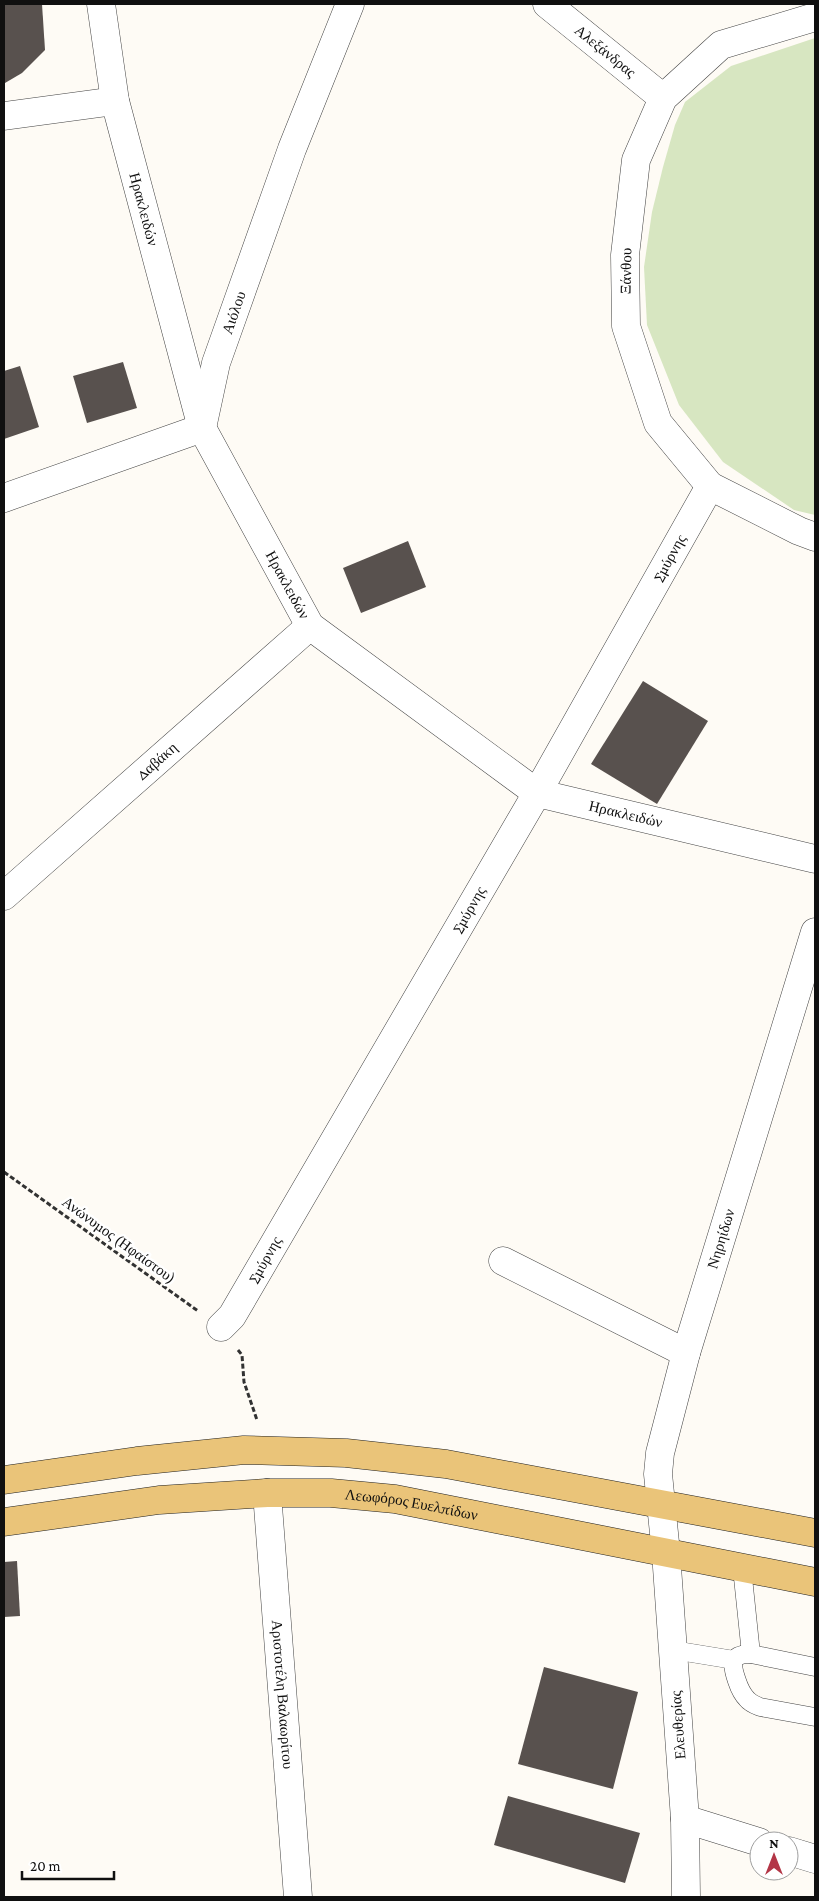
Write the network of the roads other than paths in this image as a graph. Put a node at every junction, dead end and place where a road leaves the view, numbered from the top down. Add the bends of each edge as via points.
1 (101, 4) edge
2 (350, 4) edge
3 (547, 4) edge
4 (815, 17) edge
5 (664, 98) junction
6 (115, 101) junction
7 (4, 116) edge
8 (202, 428) junction
9 (710, 486) junction
10 (4, 498) edge
11 (815, 537) edge
12 (310, 626) junction
13 (537, 793) junction
14 (815, 859) edge
15 (4, 896) edge
16 (815, 932) edge
17 (503, 1261) dead end
18 (221, 1327) road end
19 (686, 1353) junction
20 (4, 1480) edge
21 (267, 1493) junction
22 (661, 1503) junction
23 (4, 1522) edge
24 (815, 1533) edge
25 (666, 1553) junction
26 (742, 1568) junction
27 (815, 1582) edge
28 (673, 1650) junction
29 (751, 1654) junction
30 (734, 1660) junction
31 (815, 1667) edge
32 (815, 1717) edge
33 (685, 1819) junction
34 (749, 1839) edge
35 (799, 1854) edge
36 (815, 1859) edge
37 (298, 1897) edge
38 (686, 1897) edge

1 - 6 street, Ηρακλειδών
2 - 8 street, Αιόλου via 292,149 216,363
3 - 5 street, Αλεξάνδρας
4 - 5 street, Ξάνθου via 721,45
5 - 9 street, Ξάνθου via 636,160 625,255 626,326 658,423
6 - 7 street
6 - 8 street, Ηρακλειδών
8 - 10 street
8 - 12 street, Ηρακλειδών
9 - 11 street, Ξάνθου
9 - 13 street, Σμύρνης
12 - 13 street, Ηρακλειδών
12 - 15 street, Δαβάκη
13 - 14 street, Ηρακλειδών
13 - 18 street, Σμύρνης via 232,1316
16 - 19 street, Νηρηίδων
17 - 19 street
19 - 22 street, Νηρηίδων via 660,1453
20 - 22 main road via 244,1450 346,1453 446,1464
21 - 23 main road, Λεωφόρος Ευελπίδων via 159,1500
21 - 25 main road, Λεωφόρος Ευελπίδων via 332,1493 395,1499
21 - 37 street, Αριστοτέλη Βαλαωρίτου
22 - 24 main road
22 - 25 street, Νηρηίδων
25 - 26 main road, Λεωφόρος Ευελπίδων
25 - 28 street, Ελευθερίας
26 - 27 main road, Λεωφόρος Ευελπίδων
26 - 29 lane
28 - 30 lane
28 - 33 street, Ελευθερίας
29 - 30 lane via 737,1656
29 - 31 lane
30 - 32 lane via 733,1669 739,1685 752,1704
33 - 34 street
33 - 38 street, Ελευθερίας
35 - 36 street

